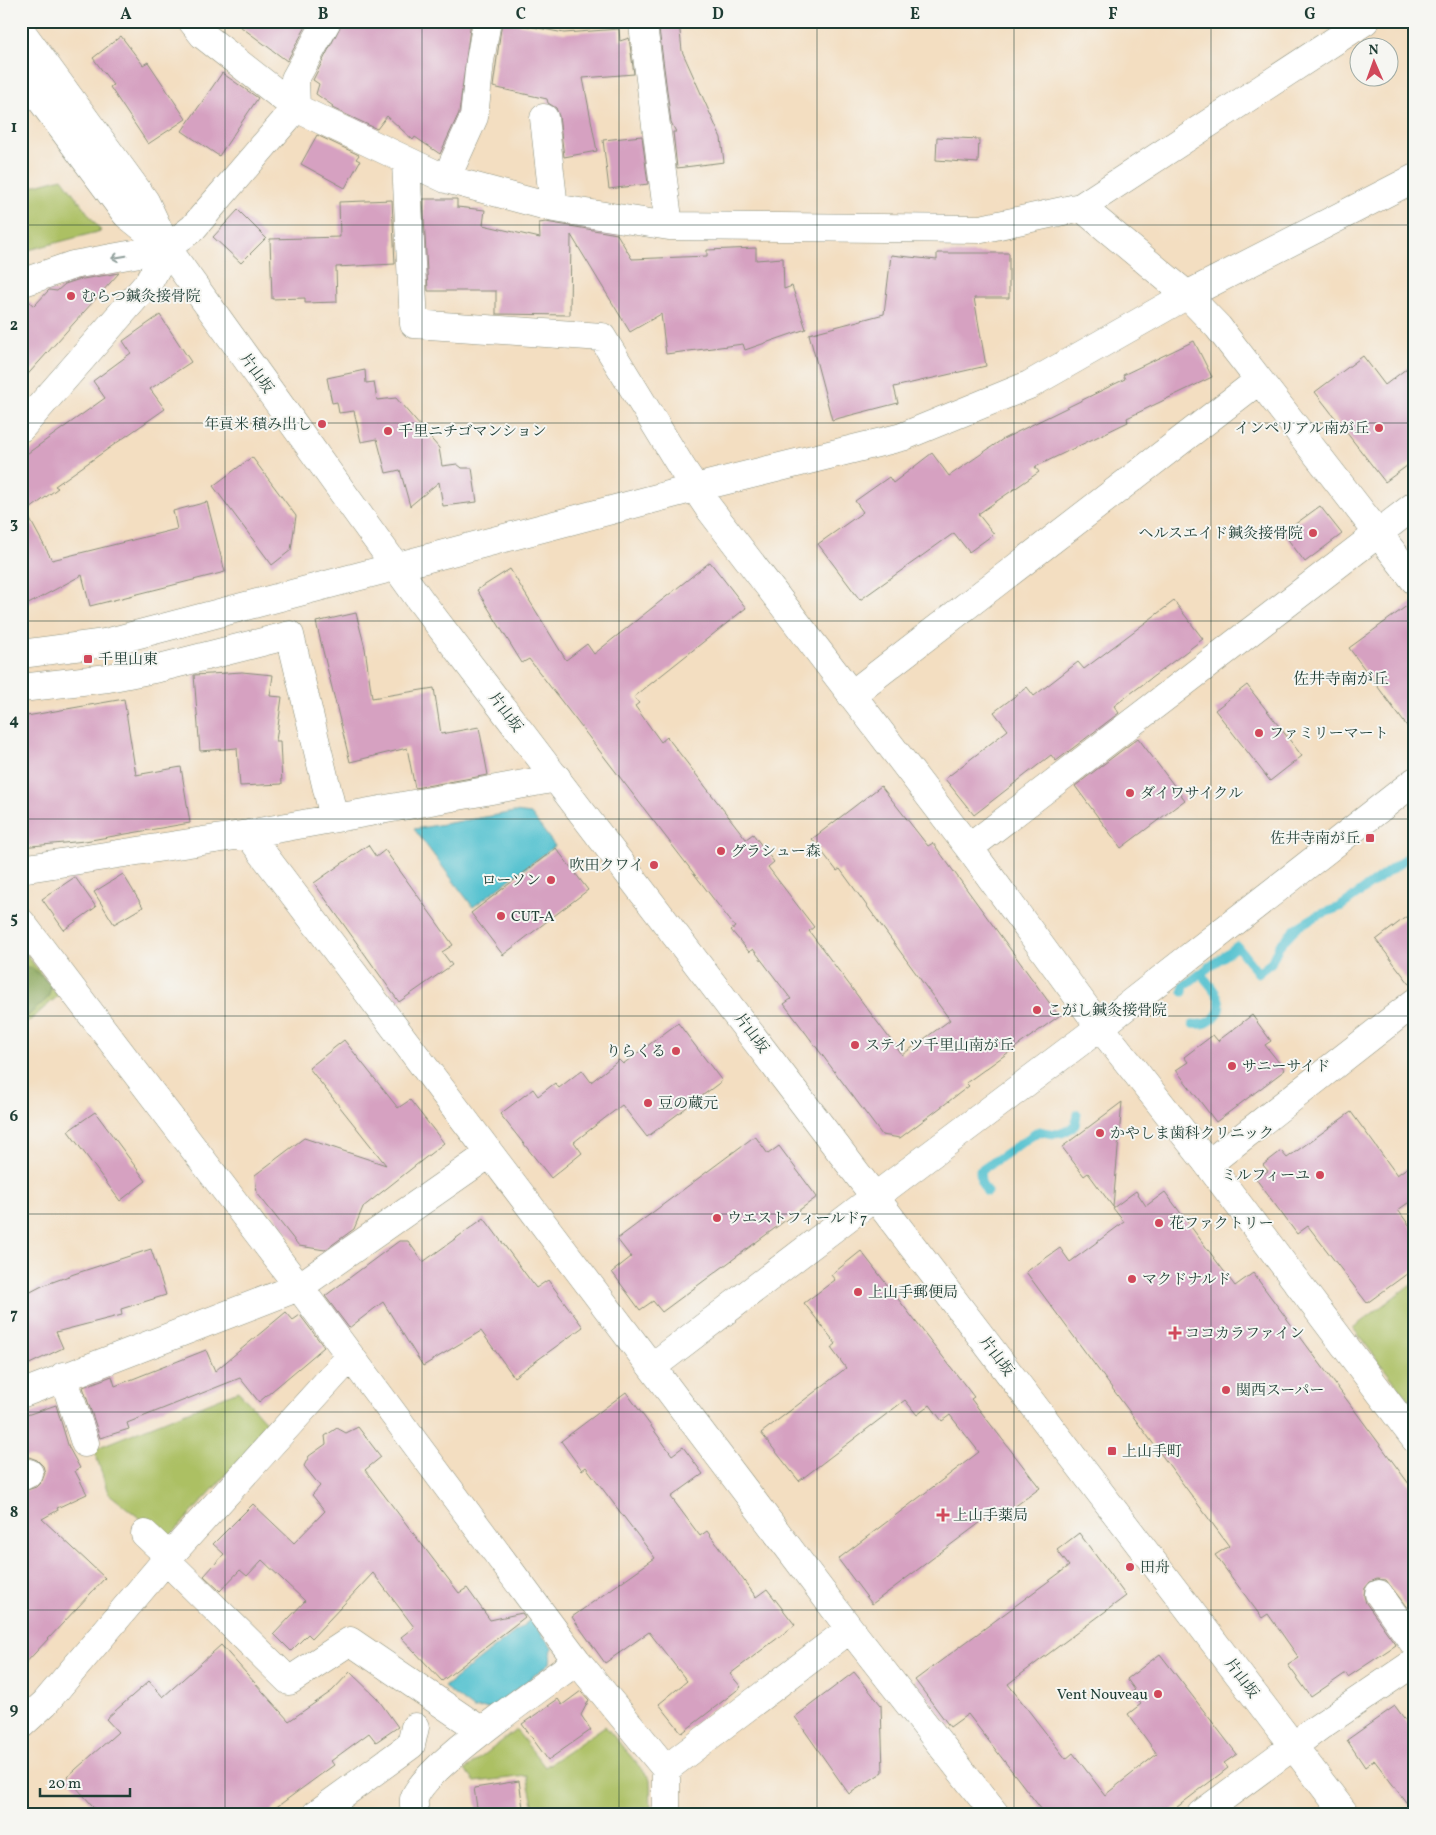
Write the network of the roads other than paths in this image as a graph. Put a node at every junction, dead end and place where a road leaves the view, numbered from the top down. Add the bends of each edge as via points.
1 (192, 21) edge
2 (327, 21) edge
3 (487, 21) edge
4 (1365, 21) edge
5 (643, 25) dead end
6 (21, 31) edge
7 (21, 73) edge
8 (296, 108) junction
9 (544, 118) dead end
10 (406, 162) junction
11 (1415, 178) edge
12 (446, 179) junction
13 (1081, 207) junction
14 (554, 208) junction
15 (669, 226) junction
16 (166, 248) junction
17 (21, 283) edge
18 (1187, 296) junction
19 (1258, 381) junction
20 (21, 428) edge
21 (694, 488) junction
22 (1415, 505) edge
23 (1377, 533) junction
24 (395, 565) junction
25 (1415, 581) edge
26 (21, 654) edge
27 (21, 688) edge
28 (852, 695) junction
29 (557, 778) junction
30 (1415, 781) edge
31 (334, 818) junction
32 (248, 834) junction
33 (969, 848) junction
34 (21, 869) edge
35 (21, 922) edge
36 (1413, 1007) edge
37 (1100, 1027) junction
38 (489, 1154) junction
39 (1208, 1164) junction
40 (876, 1196) junction
41 (299, 1287) junction
42 (350, 1357) junction
43 (652, 1367) junction
44 (63, 1376) junction
45 (21, 1394) edge
46 (1415, 1439) edge
47 (85, 1443) dead end
48 (145, 1534) dead end
49 (166, 1560) junction
50 (1379, 1594) dead end
51 (850, 1629) junction
52 (1415, 1645) edge
53 (577, 1661) junction
54 (1415, 1662) edge
55 (21, 1725) edge
56 (415, 1727) dead end
57 (482, 1731) junction
58 (1293, 1746) junction
59 (666, 1769) junction
60 (316, 1814) edge
61 (415, 1814) edge
62 (666, 1814) edge
63 (995, 1814) edge
64 (1201, 1814) edge
65 (1344, 1814) edge

1 - 8 street via 203,35
2 - 8 street via 295,79
3 - 12 street via 474,117
4 - 13 street
5 - 15 street
6 - 16 street via 145,201
7 - 16 street via 126,214
8 - 10 street
8 - 16 street via 193,228
9 - 14 street
10 - 12 street
10 - 21 street via 414,324 602,337
11 - 18 street
12 - 14 street
13 - 15 street via 981,229
13 - 18 street
14 - 15 street
16 -> 17 street via 73,265
16 - 20 street via 149,282
16 - 24 street, 片山坂
18 - 19 street via 1218,327
18 - 21 street via 1029,385 902,437
19 - 23 street
19 - 28 street
21 - 24 street
21 - 28 street
22 - 23 street
23 - 25 street
23 - 33 street
24 - 26 street via 105,643
24 - 29 street, 片山坂
27 - 31 street via 160,668 290,635
28 - 33 street
29 - 31 street
29 - 40 street, 片山坂
30 - 37 street
31 - 32 street
32 - 34 street
32 - 38 street
33 - 37 street
35 - 41 street
36 - 39 street
37 - 39 street
37 - 40 street
38 - 41 street
38 - 43 street
39 - 46 street
40 - 43 street
40 - 58 street, 片山坂
41 - 42 street
41 - 44 street
42 - 49 street
42 - 53 street
43 - 51 street
44 - 45 street
44 - 47 street
48 - 49 street via 160,1548
49 - 55 street via 45,1703
49 - 57 street via 289,1681 350,1641
50 - 52 street
51 - 59 street
51 - 63 street
53 - 57 street
53 - 59 street
54 - 58 street
56 - 60 street via 411,1745
57 - 61 street via 427,1777 414,1799
58 - 64 street
58 - 65 street, 片山坂
59 - 62 street

